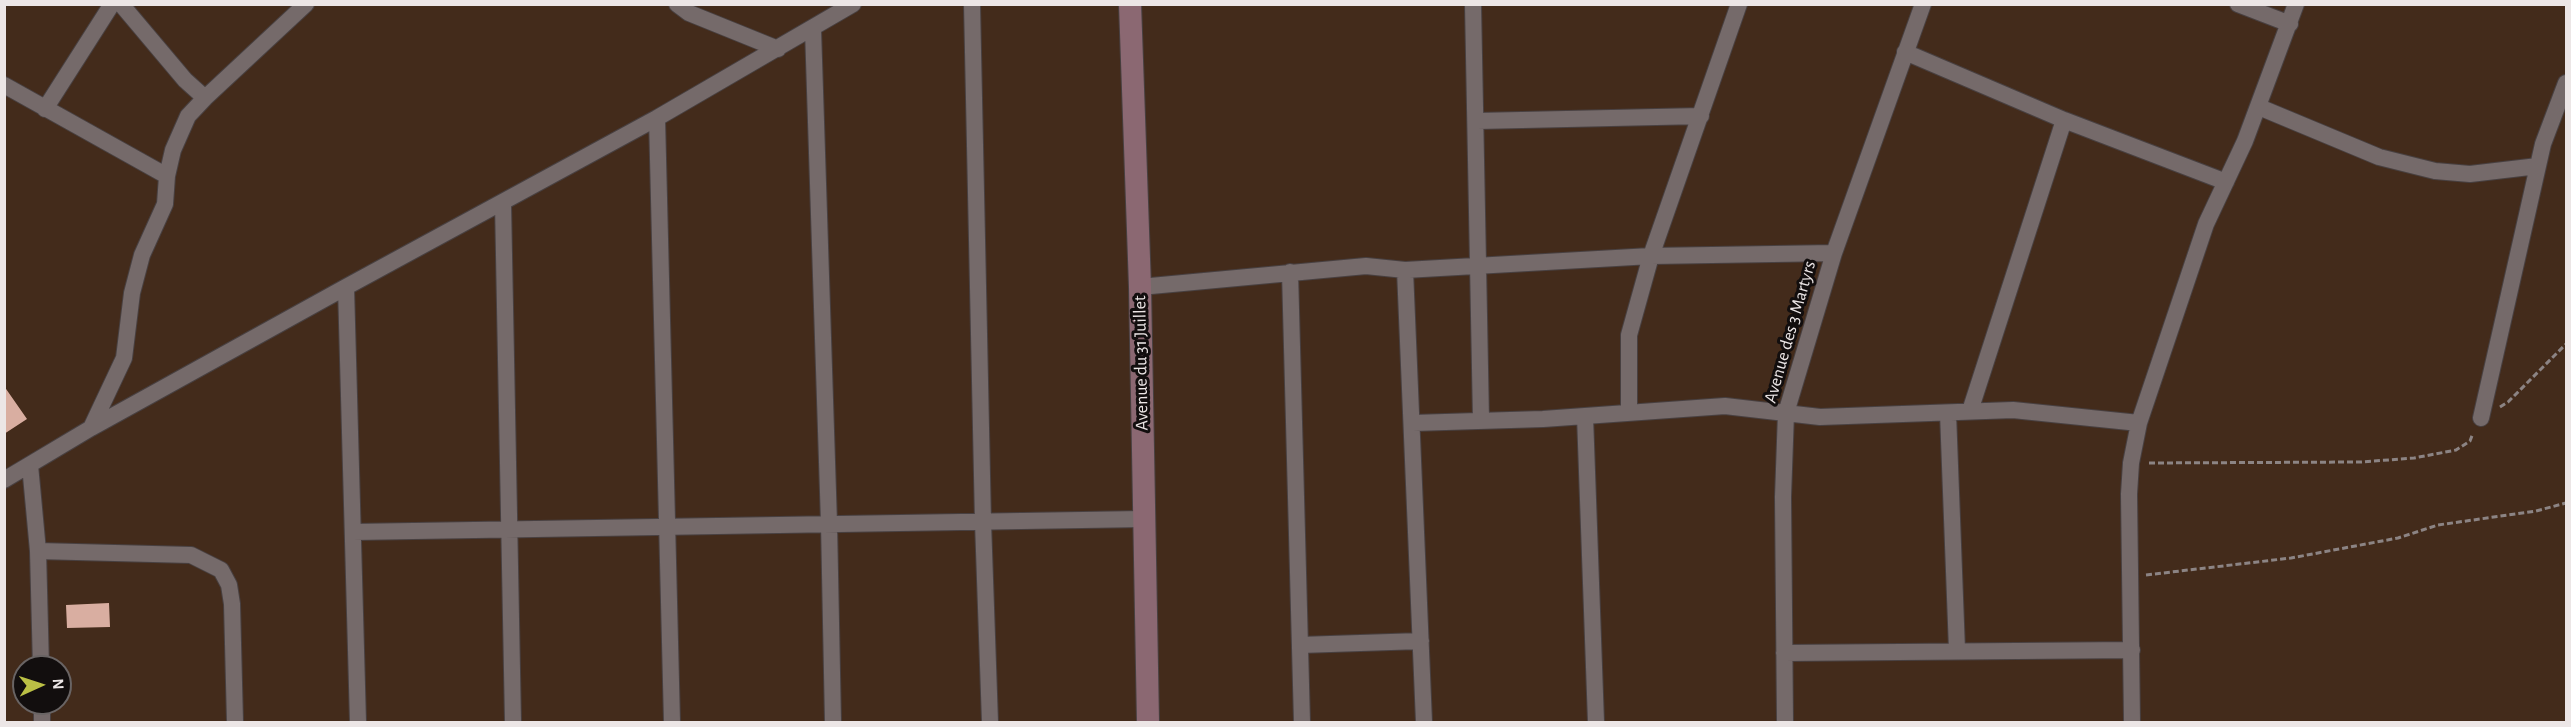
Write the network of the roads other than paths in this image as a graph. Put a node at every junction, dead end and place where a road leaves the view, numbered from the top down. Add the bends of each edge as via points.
1 (112, 4) edge
2 (122, 4) edge
3 (306, 4) edge
4 (677, 4) edge
5 (852, 4) edge
6 (972, 4) edge
7 (1130, 4) edge
8 (1473, 4) edge
9 (1739, 4) edge
10 (1923, 4) edge
11 (2238, 4) edge
12 (2296, 4) edge
13 (2290, 24) junction
14 (813, 29) junction
15 (778, 48) junction
16 (1905, 52) junction
17 (2566, 83) edge
18 (4, 85) edge
19 (205, 99) junction
20 (2259, 107) junction
21 (45, 109) junction
22 (1701, 116) junction
23 (657, 118) junction
24 (2064, 120) junction
25 (1477, 121) junction
26 (2538, 166) junction
27 (167, 176) junction
28 (2226, 182) junction
29 (503, 203) junction
30 (1834, 253) junction
31 (1651, 256) junction
32 (1480, 264) junction
33 (1405, 270) junction
34 (1290, 272) junction
35 (346, 287) junction
36 (1140, 287) junction
37 (1970, 411) junction
38 (1629, 412) junction
39 (1786, 412) junction
40 (1948, 413) junction
41 (1585, 416) junction
42 (2481, 418) road end
43 (1481, 420) junction
44 (1413, 423) junction
45 (2139, 423) junction
46 (92, 428) junction
47 (30, 465) junction
48 (4, 480) edge
49 (1143, 519) junction
50 (983, 522) junction
51 (829, 523) junction
52 (667, 526) junction
53 (510, 530) junction
54 (353, 532) junction
55 (38, 551) junction
56 (1421, 641) junction
57 (1300, 645) junction
58 (1957, 650) junction
59 (2132, 650) junction
60 (1784, 653) junction
61 (41, 655) edge
62 (235, 723) edge
63 (358, 723) edge
64 (513, 723) edge
65 (672, 723) edge
66 (833, 723) edge
67 (990, 723) edge
68 (1148, 723) edge
69 (1302, 723) edge
70 (1424, 723) edge
71 (1596, 723) edge
72 (1785, 723) edge
73 (2132, 723) edge

1 - 21 street
2 - 19 street via 184,80
3 - 19 street
4 - 15 street via 689,13
5 - 14 street
6 - 50 street
7 - 36 street, Avenue du 31 Juillet
8 - 25 street
9 - 22 street
10 - 16 street, Avenue des 3 Martyrs
11 - 13 street
12 - 13 street
13 - 20 street
14 - 15 street
14 - 51 street
15 - 23 street
16 - 24 street
16 - 30 street, Avenue des 3 Martyrs
17 - 26 street
18 - 21 street
19 - 27 street via 180,131
20 - 26 street via 2379,157 2435,171 2470,174
20 - 28 street
21 - 27 street
22 - 25 street
22 - 31 street
23 - 29 street
23 - 52 street
24 - 28 street
24 - 37 street
25 - 32 street
26 - 42 street
27 - 46 street via 165,204 142,255 132,293 124,358
28 - 45 street via 2206,224
29 - 35 street
29 - 53 street
30 - 31 street
30 - 39 street, Avenue des 3 Martyrs
31 - 32 street
31 - 38 street via 1629,334
32 - 33 street
32 - 43 street
33 - 34 street via 1366,266
33 - 44 street
34 - 36 street
34 - 57 street
35 - 46 street
35 - 54 street
36 - 49 street, Avenue du 31 Juillet
37 - 40 street
37 - 45 street via 2013,410
38 - 39 street via 1725,406
38 - 41 street
39 - 40 street via 1820,417
39 - 60 street, Avenue des 3 Martyrs
40 - 58 street
41 - 43 street
41 - 71 street
43 - 44 street
44 - 56 street
45 - 59 street via 2131,463
46 - 47 street
47 - 48 street
47 - 55 street
49 - 50 street
49 - 68 street, Avenue du 31 Juillet
50 - 51 street
50 - 67 street
51 - 52 street
51 - 66 street
52 - 53 street
52 - 65 street
53 - 54 street
53 - 64 street
54 - 63 street
55 - 61 street
55 - 62 street via 191,555 220,570 229,585 232,604
56 - 57 street
56 - 70 street
57 - 69 street
58 - 59 street
58 - 60 street
59 - 73 street
60 - 72 street, Avenue des 3 Martyrs

